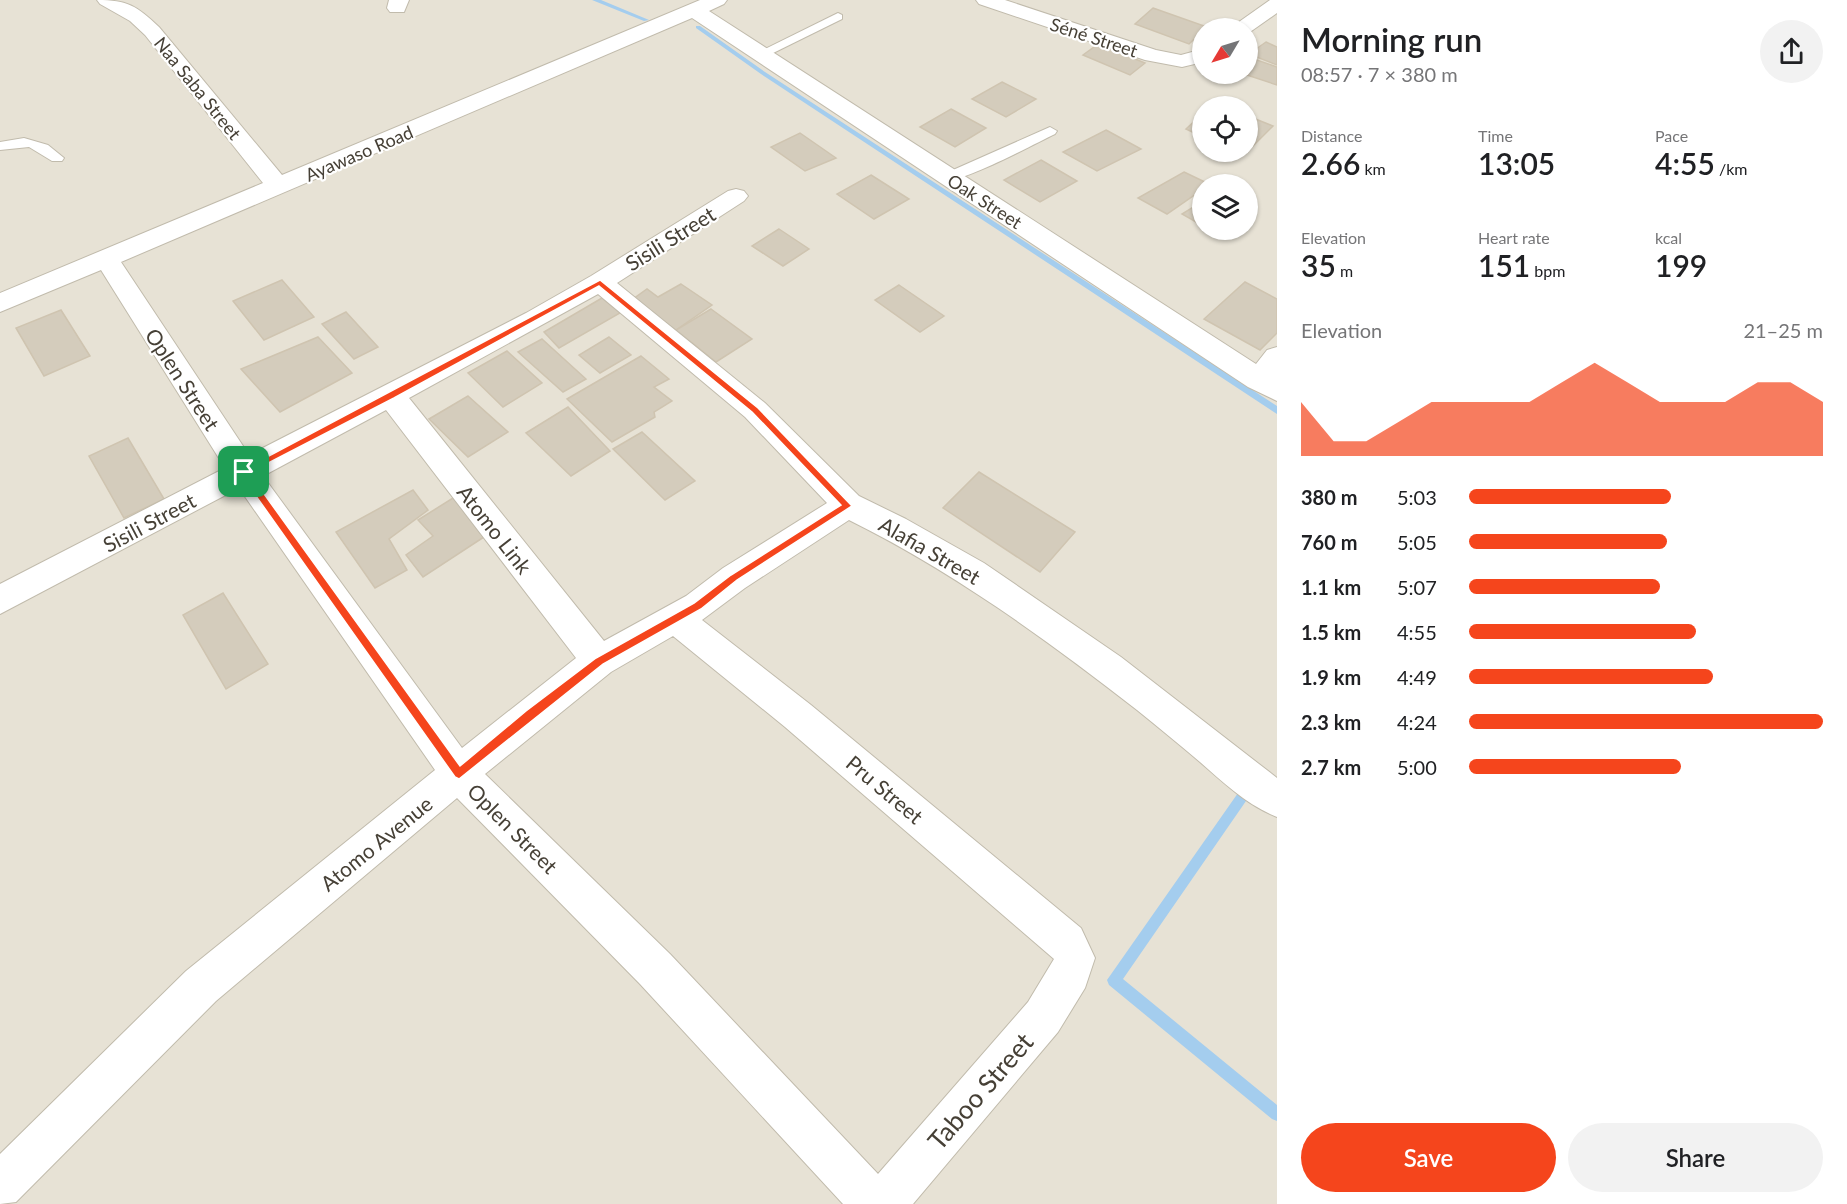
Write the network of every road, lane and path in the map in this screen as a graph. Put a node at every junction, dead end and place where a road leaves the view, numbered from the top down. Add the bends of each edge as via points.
1 (107, 0) edge
2 (717, 0) edge
3 (986, 0) edge
4 (1013, 4) edge
5 (1277, 4) edge
6 (694, 10) junction
7 (838, 17) dead end
8 (1258, 18) edge
9 (761, 54) junction
10 (1192, 59) edge
11 (1050, 131) dead end
12 (0, 146) edge
13 (57, 158) dead end
14 (949, 177) junction
15 (279, 187) junction
16 (736, 196) dead end
17 (106, 259) junction
18 (600, 282) junction
19 (5, 292) edge
20 (1277, 357) edge
21 (1268, 385) edge
22 (391, 396) junction
23 (244, 472) junction
24 (848, 506) junction
25 (0, 600) edge
26 (675, 618) junction
27 (599, 661) junction
28 (459, 774) junction
29 (1277, 800) edge
30 (1070, 973) joint
31 (0, 1186) edge
32 (874, 1204) edge
33 (883, 1204) edge

1 - 15 street, Naa Saba Street via 137,17 152,31
2 - 6 street, Ayawaso Road
3 - 4 street, Séné Street
4 - 10 street, Séné Street via 1152,56 1182,61
5 - 8 street
6 - 9 street, Oak Street
6 - 15 street, Ayawaso Road
7 - 9 lane
9 - 14 street, Oak Street
11 - 14 lane
12 - 13 lane via 33,142
14 - 21 street, Oak Street
15 - 17 street, Ayawaso Road
16 - 18 street, Sisili Street
17 - 19 street, Ayawaso Road
17 - 23 street, Oplen Street
18 - 22 street, Sisili Street
18 - 24 street, Alafia Street via 755,410
20 - 21 street
22 - 23 street, Sisili Street
22 - 27 street, Atomo Link
23 - 25 street, Sisili Street
23 - 28 street, Oplen Street
24 - 26 street, Atomo Avenue
24 - 29 street, Alafia Street via 973,573 1109,668
26 - 27 street, Atomo Avenue
26 - 30 street, Pru Street via 789,708 1067,942 1075,958
27 - 28 street, Atomo Avenue
28 - 31 street, Atomo Avenue via 201,986
28 - 32 street, Oplen Street via 655,969
30 - 33 street, Taboo Street via 1043,1017

